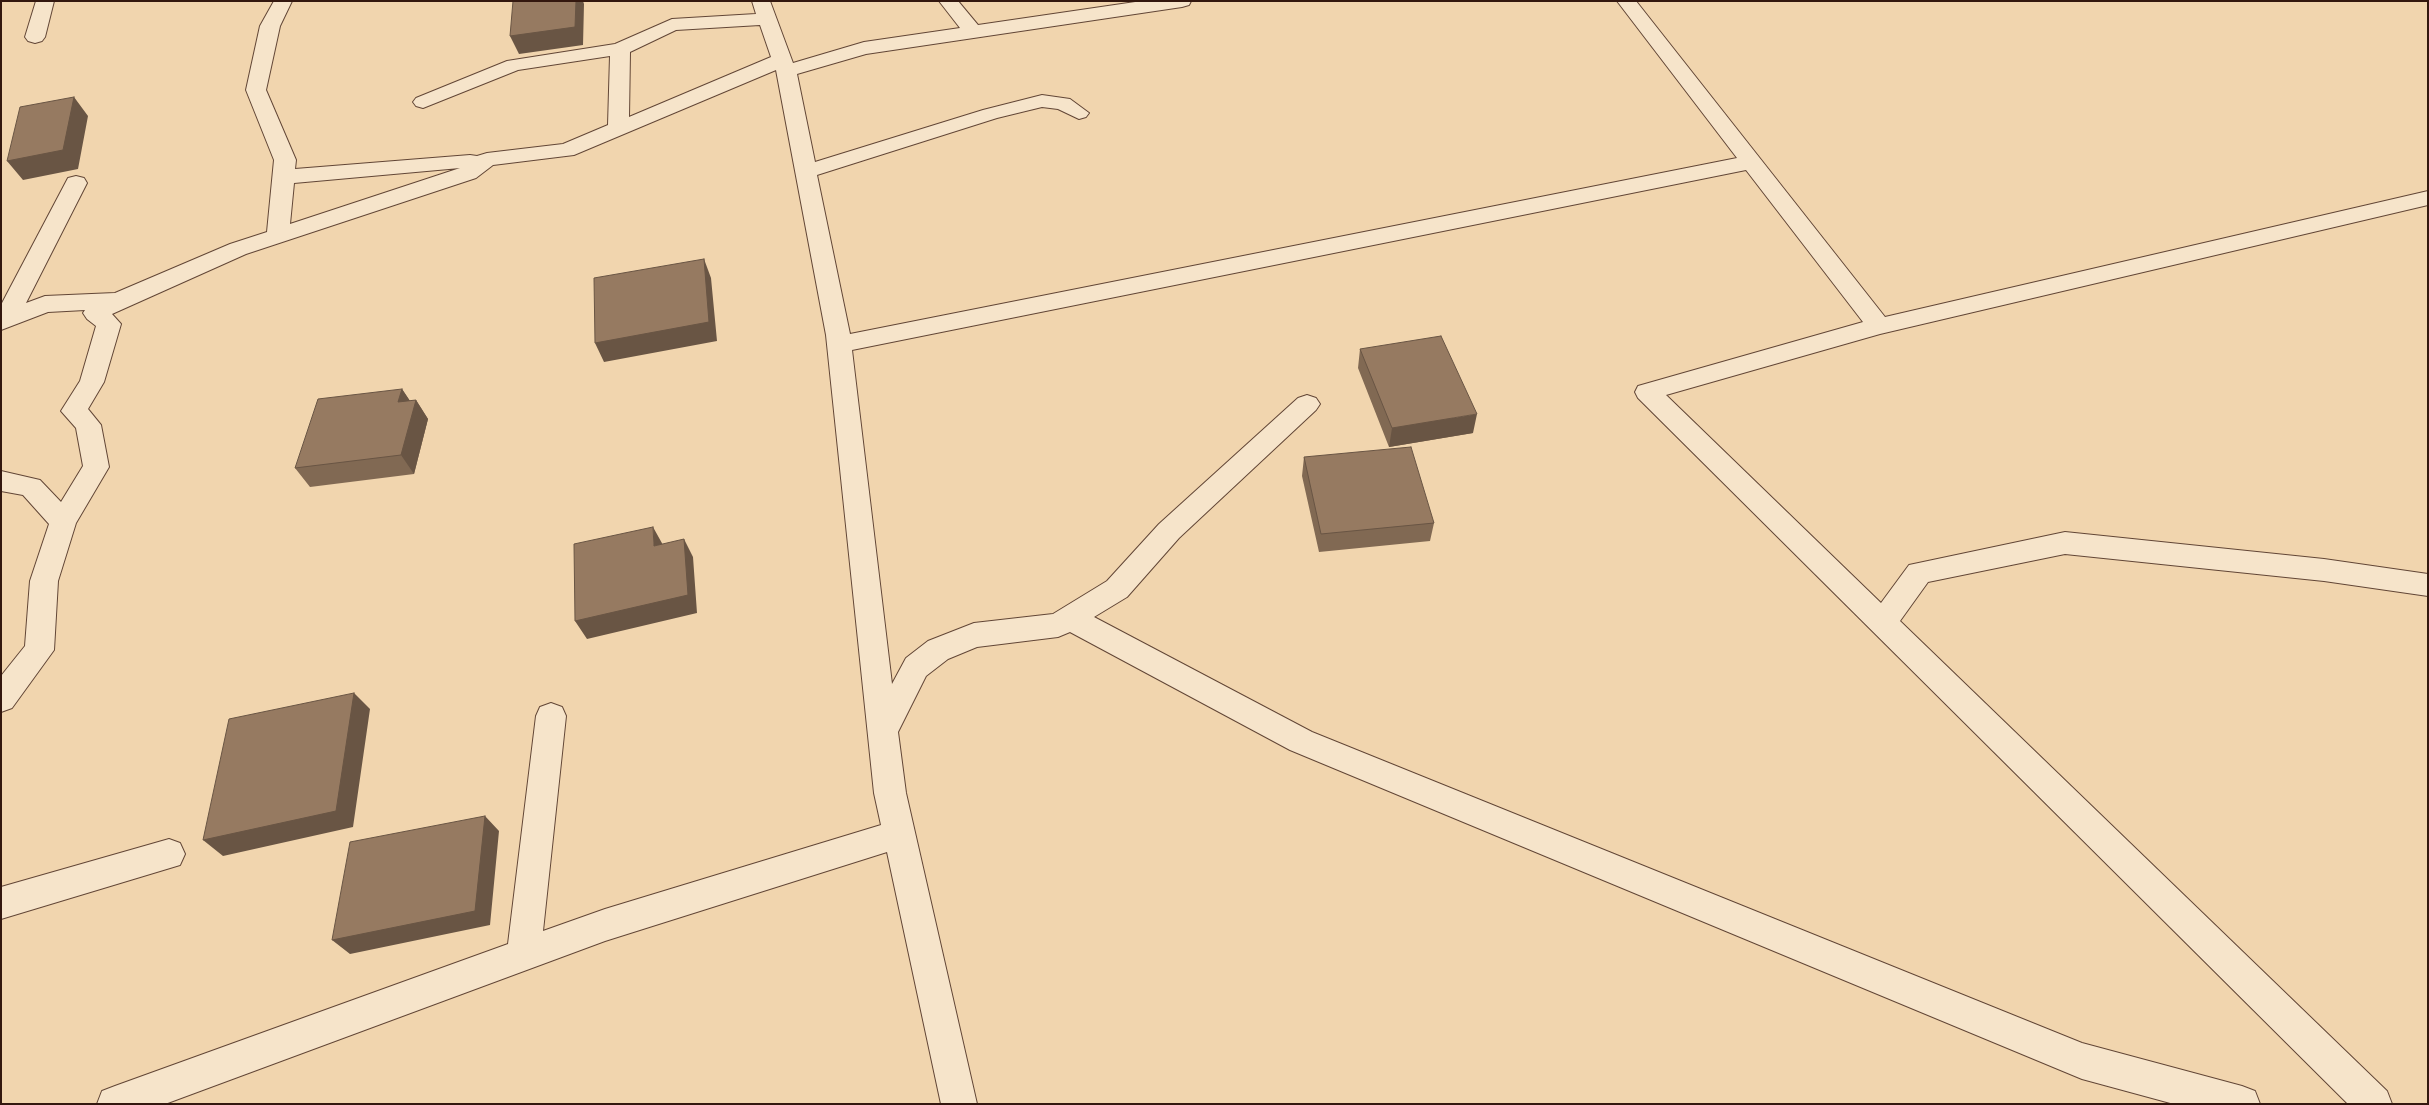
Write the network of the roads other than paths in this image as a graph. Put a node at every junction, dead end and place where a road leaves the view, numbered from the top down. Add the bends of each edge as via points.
1 (45, 1) edge
2 (283, 1) edge
3 (948, 1) edge
4 (1182, 1) edge
5 (1626, 1) edge
6 (764, 10) edge
7 (973, 32) junction
8 (35, 37) dead end
9 (620, 49) junction
10 (784, 66) junction
11 (423, 102) dead end
12 (1079, 113) dead end
13 (618, 129) junction
14 (486, 160) junction
15 (1751, 162) junction
16 (806, 172) junction
17 (283, 177) junction
18 (76, 183) dead end
19 (2428, 198) edge
20 (278, 236) junction
21 (118, 301) junction
22 (3, 321) edge
23 (1879, 326) junction
24 (839, 344) junction
25 (1306, 404) dead end
26 (1, 481) edge
27 (63, 522) junction
28 (2428, 585) edge
29 (1069, 618) junction
30 (1882, 623) junction
31 (1, 699) edge
32 (551, 716) dead end
33 (883, 732) junction
34 (899, 834) junction
35 (169, 854) dead end
36 (1, 903) edge
37 (524, 955) junction
38 (115, 1104) edge
39 (959, 1104) edge
40 (2242, 1104) edge
41 (2374, 1104) edge

1 - 8 street
2 - 17 street via 270,26 256,90 285,160
3 - 7 street
4 - 7 street
5 - 15 street
6 - 9 street via 672,24
6 - 10 street
7 - 10 street via 864,48
9 - 11 street via 514,65
9 - 13 street
10 - 13 street
10 - 16 street
12 - 16 street via 1063,103 1042,101 990,114
13 - 14 street via 568,150
14 - 17 street
14 - 20 street via 468,173
15 - 23 street
15 - 24 street
16 - 24 street
17 - 20 street
18 - 22 street
19 - 23 street
20 - 21 street via 238,249
21 - 22 street via 45,304
21 - 27 street via 95,313 109,324 92,382 74,411 88,426 96,467
23 - 30 street via 1647,392
24 - 33 street
25 - 29 street via 1169,532 1117,588
26 - 27 street via 31,487
27 - 31 street via 44,580 39,650
28 - 30 street via 2324,570 2065,543 1919,573
29 - 33 street via 1058,625 974,635 938,650 916,667
29 - 40 street via 1300,741 2082,1061
30 - 41 street
32 - 37 street
33 - 34 street via 890,793
34 - 37 street via 605,925
34 - 39 street
35 - 36 street
37 - 38 street

